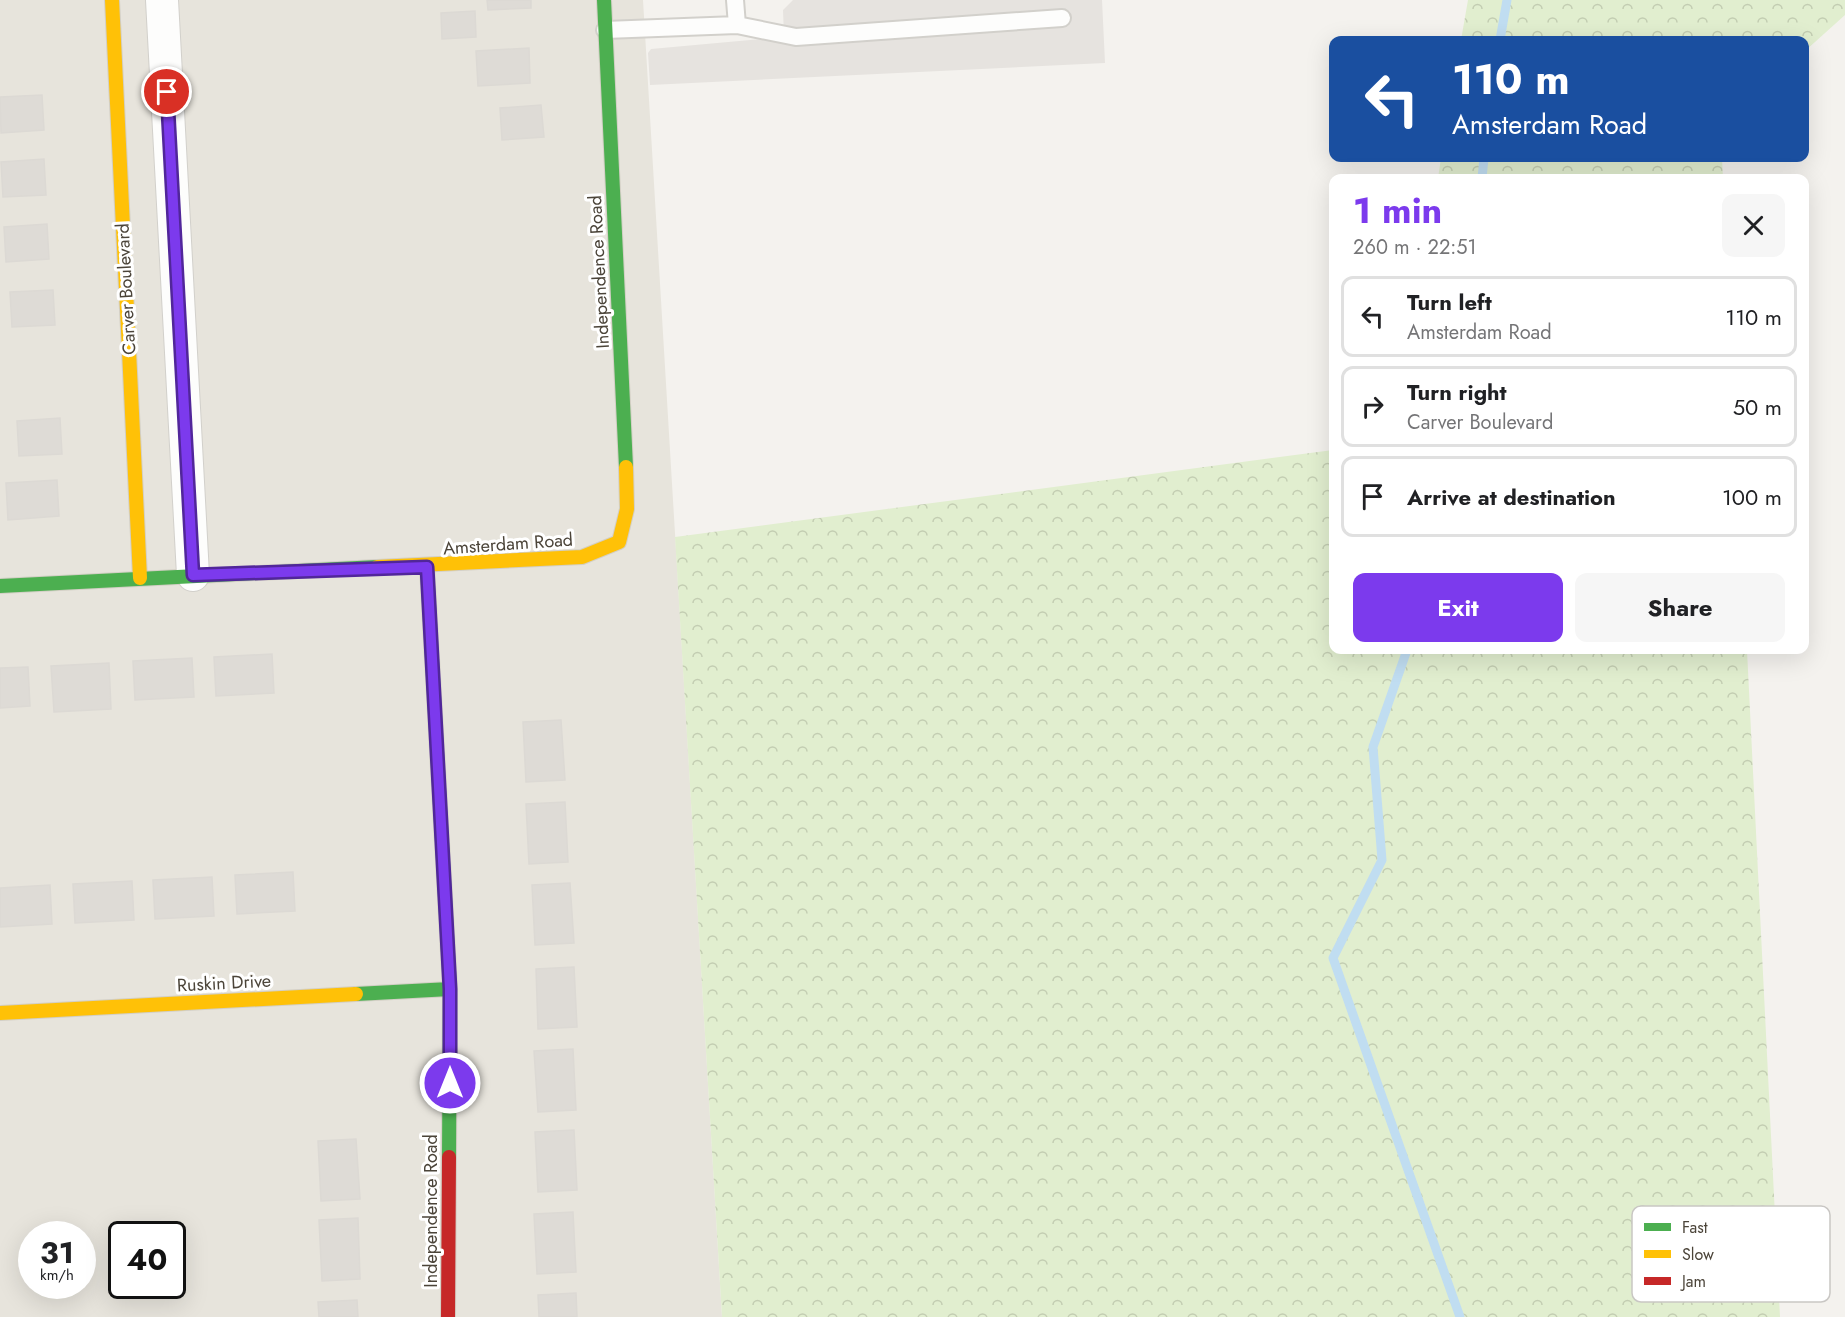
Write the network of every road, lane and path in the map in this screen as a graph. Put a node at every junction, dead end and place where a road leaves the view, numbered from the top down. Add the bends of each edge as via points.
1 (112, 0) edge
2 (162, 0) edge
3 (604, 0) edge
4 (735, 0) edge
5 (1062, 18) dead end
6 (736, 25) junction
7 (605, 30) junction
8 (619, 542) joint
9 (427, 567) junction
10 (193, 575) junction
11 (140, 578) junction
12 (0, 586) edge
13 (450, 989) junction
14 (0, 1013) edge
15 (448, 1317) edge

1 - 11 street, Carver Boulevard
2 - 10 street
3 - 7 street, Independence Road
4 - 6 lane
5 - 6 lane via 796,37
6 - 7 lane
7 - 8 street, Independence Road via 627,484 627,510
8 - 9 street, Amsterdam Road via 582,557
9 - 10 street, Amsterdam Road
9 - 13 street, Independence Road
10 - 11 street, Amsterdam Road
11 - 12 street, Amsterdam Road
13 - 14 street, Ruskin Drive
13 - 15 street, Independence Road

